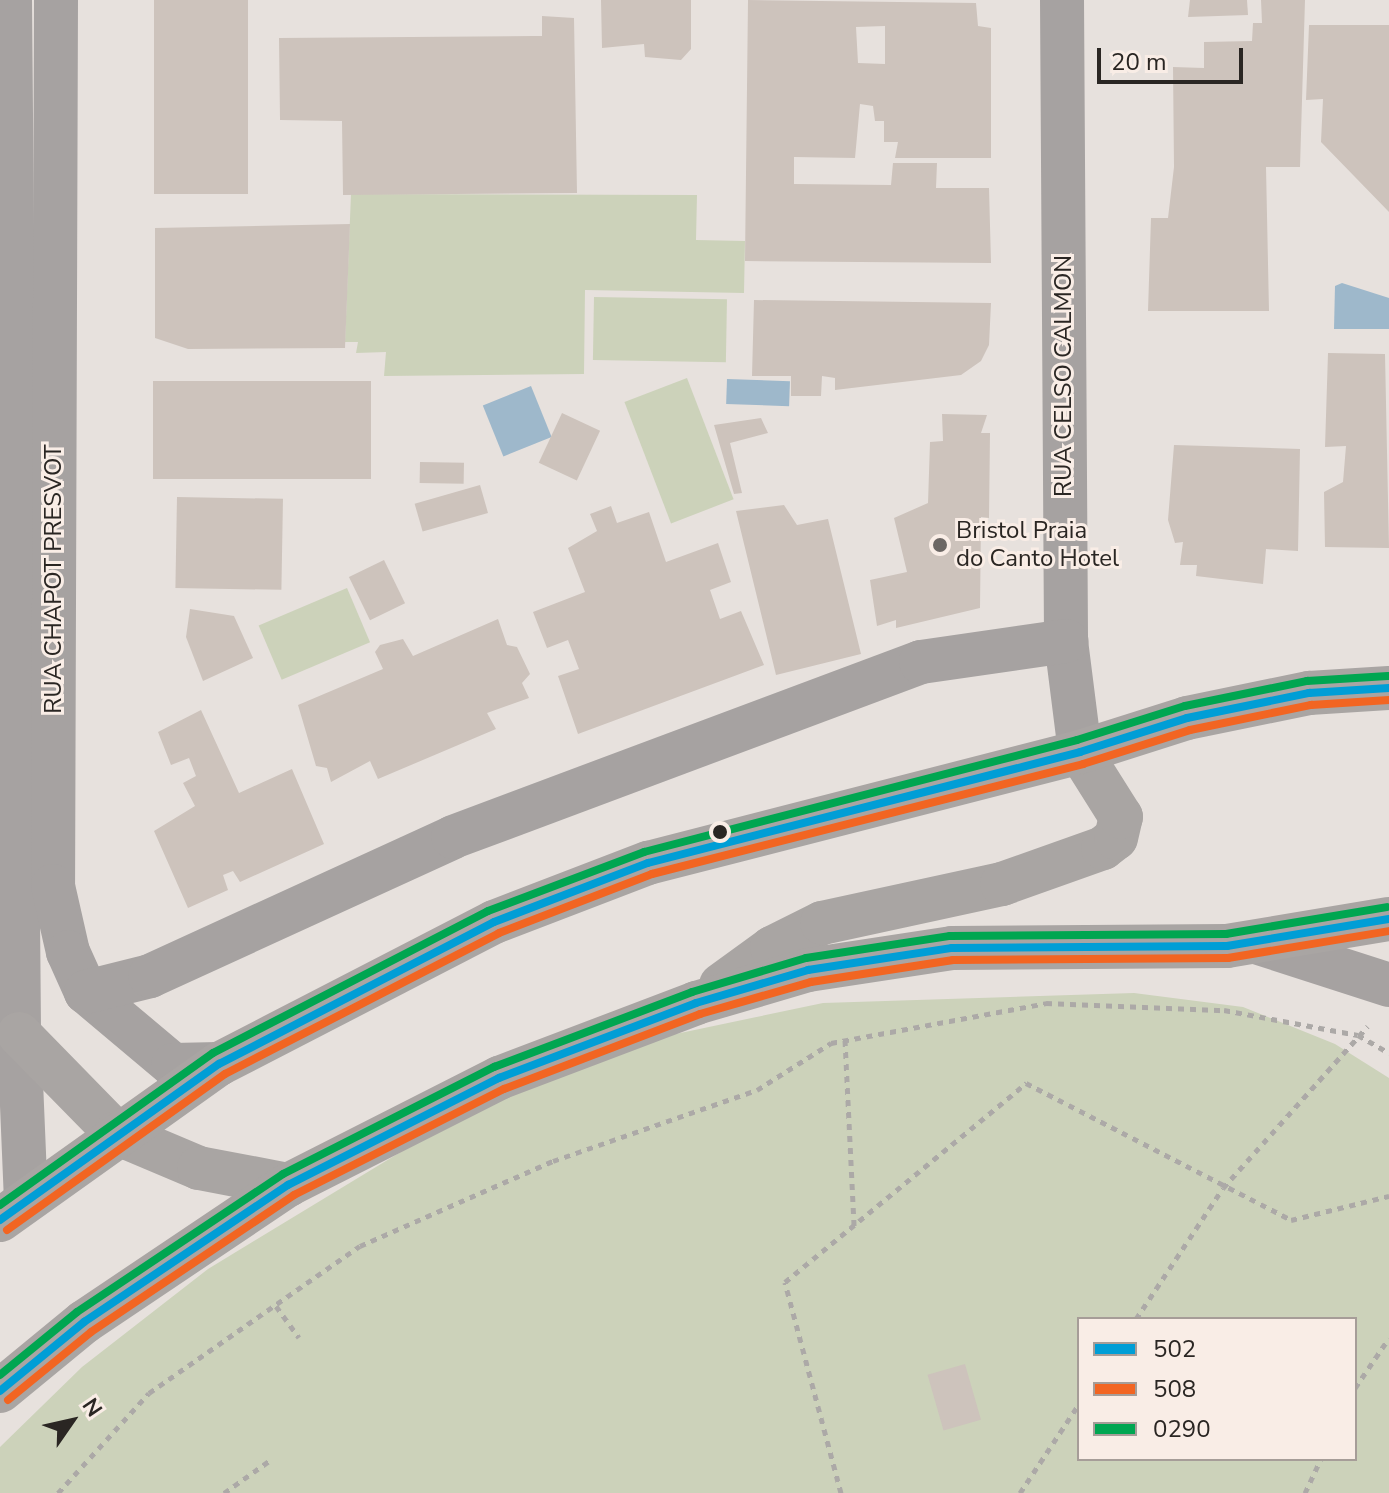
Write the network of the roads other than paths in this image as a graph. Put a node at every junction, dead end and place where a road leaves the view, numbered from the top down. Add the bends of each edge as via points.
1 (10, 0) edge
2 (56, 0) edge
3 (1062, 0) edge
4 (1066, 641) junction
5 (1389, 688) edge
6 (1080, 752) junction
7 (1389, 919) edge
8 (1256, 942) junction
9 (1389, 985) edge
10 (86, 992) junction
11 (696, 1003) junction
12 (19, 1034) junction
13 (219, 1064) junction
14 (0, 1094) edge
15 (116, 1133) junction
16 (288, 1185) junction
17 (13, 1209) edge
18 (0, 1391) edge

1 - 12 street, RUA CHAPOT PRESVOT
2 - 10 street, RUA CHAPOT PRESVOT via 53,886 68,952
3 - 4 street, RUA CELSO CALMON
4 - 6 street, RUA CELSO CALMON
4 - 10 street via 921,662 453,837 150,976
5 - 6 main road via 1309,693 1202,715
6 - 11 main road via 1121,817 1116,838 1103,848 1002,884 822,923 772,948
6 - 13 main road via 648,863 494,922
7 - 8 main road
8 - 9 street
8 - 11 main road via 952,948 808,970
10 - 13 street, RUA CHAPOT PRESVOT via 173,1065
11 - 16 main road via 499,1078
12 - 14 street
12 - 15 main road
12 - 17 street, RUA CHAPOT PRESVOT
13 - 15 main road
15 - 16 main road via 199,1168
15 - 17 main road
16 - 18 main road via 84,1322

